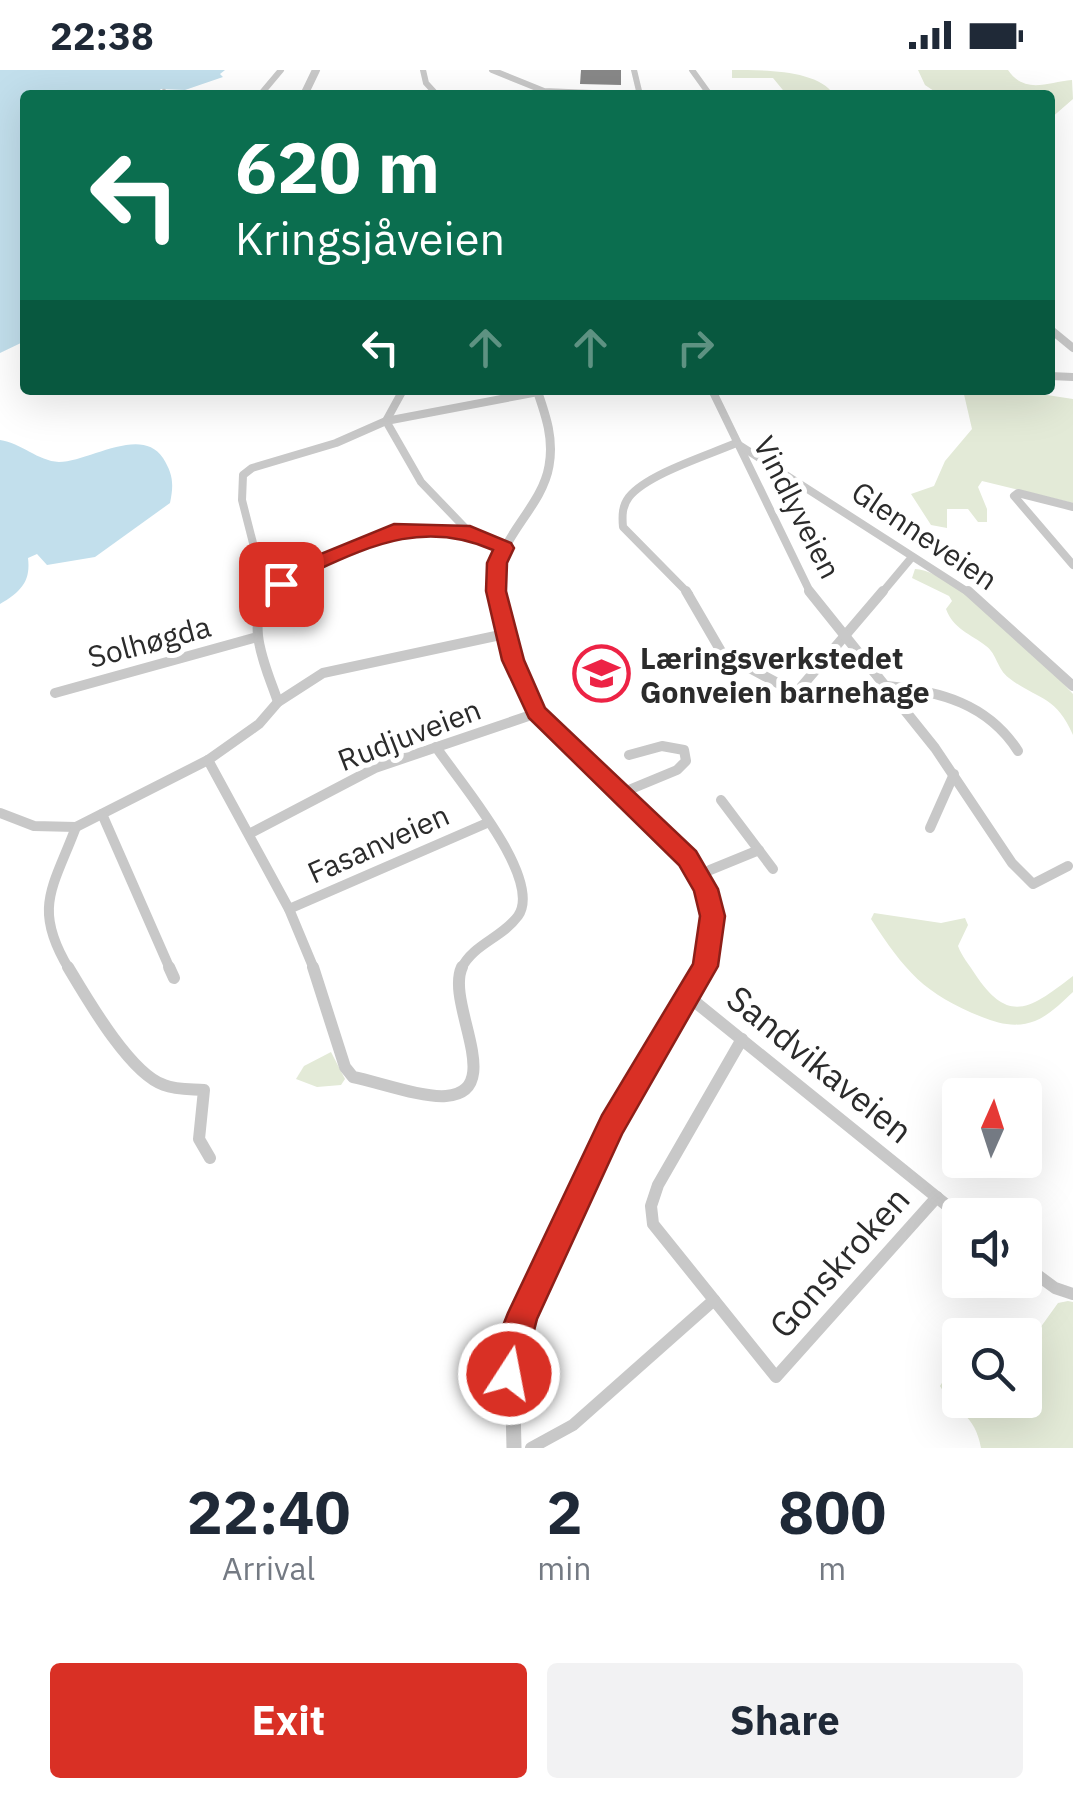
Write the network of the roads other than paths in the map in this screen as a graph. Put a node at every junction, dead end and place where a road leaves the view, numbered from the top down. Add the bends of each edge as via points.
1 (281, 70) edge
2 (492, 70) edge
3 (264, 90) edge
4 (536, 90) edge
5 (400, 395) edge
6 (518, 395) edge
7 (539, 395) edge
8 (714, 395) edge
9 (386, 421) junction
10 (736, 442) junction
11 (1073, 507) edge
12 (470, 532) junction
13 (504, 548) junction
14 (912, 557) junction
15 (1073, 565) edge
16 (267, 596) junction
17 (846, 633) junction
18 (505, 634) junction
19 (257, 637) junction
20 (887, 686) junction
21 (1073, 686) edge
22 (55, 693) dead end
23 (278, 702) junction
24 (536, 712) junction
25 (436, 747) junction
26 (1018, 751) dead end
27 (628, 754) dead end
28 (208, 760) junction
29 (954, 774) junction
30 (618, 794) junction
31 (721, 800) dead end
32 (0, 813) edge
33 (102, 814) junction
34 (487, 823) junction
35 (76, 827) junction
36 (930, 828) dead end
37 (249, 834) junction
38 (759, 850) junction
39 (1068, 866) dead end
40 (773, 869) dead end
41 (710, 870) dead end
42 (289, 909) junction
43 (174, 978) dead end
44 (689, 998) junction
45 (742, 1039) junction
46 (210, 1158) dead end
47 (937, 1197) junction
48 (942, 1201) edge
49 (1042, 1279) edge
50 (1073, 1294) edge
51 (714, 1300) junction
52 (514, 1448) edge
53 (531, 1448) edge

1 - 3 street
2 - 4 street
5 - 9 street
6 - 9 street
7 - 13 street via 550,430 548,468
8 - 10 street, Vindlyveien
9 - 12 street via 417,481
9 - 16 street via 243,475 242,500
10 - 14 street, Glenneveien
10 - 17 street, Vindlyveien via 794,566
10 - 17 street via 633,491 622,506 623,527 691,596 722,653 796,693
11 - 15 street via 1014,496
12 - 13 street
12 - 16 street via 394,530 303,568
13 - 18 street via 494,579
14 - 17 street
14 - 21 street, Glenneveien via 998,614
16 - 19 street
17 - 20 street, Vindlyveien
18 - 23 street via 337,668
18 - 24 street
19 - 22 street, Solhøgda
19 - 23 street
20 - 26 street via 945,695 994,720
20 - 29 street, Vindlyveien
23 - 28 street
24 - 25 street, Rudjuveien
24 - 30 street
25 - 34 street
25 - 37 street, Rudjuveien via 375,768
27 - 30 street via 673,746 684,750 686,761
28 - 33 street
28 - 37 street
29 - 36 street
29 - 39 street, Vindlyveien via 1012,864 1033,884
30 - 44 street via 687,858 706,889 711,945
31 - 38 street
32 - 35 street via 34,826
33 - 35 street
33 - 43 street
34 - 42 street, Fasanveien
34 - 42 street via 522,875 526,895 512,924 457,974 475,1059 475,1076 458,1096 352,1076
35 - 46 street via 49,902 52,937 142,1069 160,1084 204,1090 199,1139
37 - 42 street
38 - 40 street
38 - 41 street
44 - 45 street, Sandvikaveien
44 - 52 street via 612,1124 523,1313 509,1374
45 - 47 street, Sandvikaveien
45 - 51 street, Gonskroken via 651,1206 653,1224
47 - 48 street, Sandvikaveien
47 - 51 street, Gonskroken via 776,1377
49 - 50 street
51 - 53 street via 573,1425

